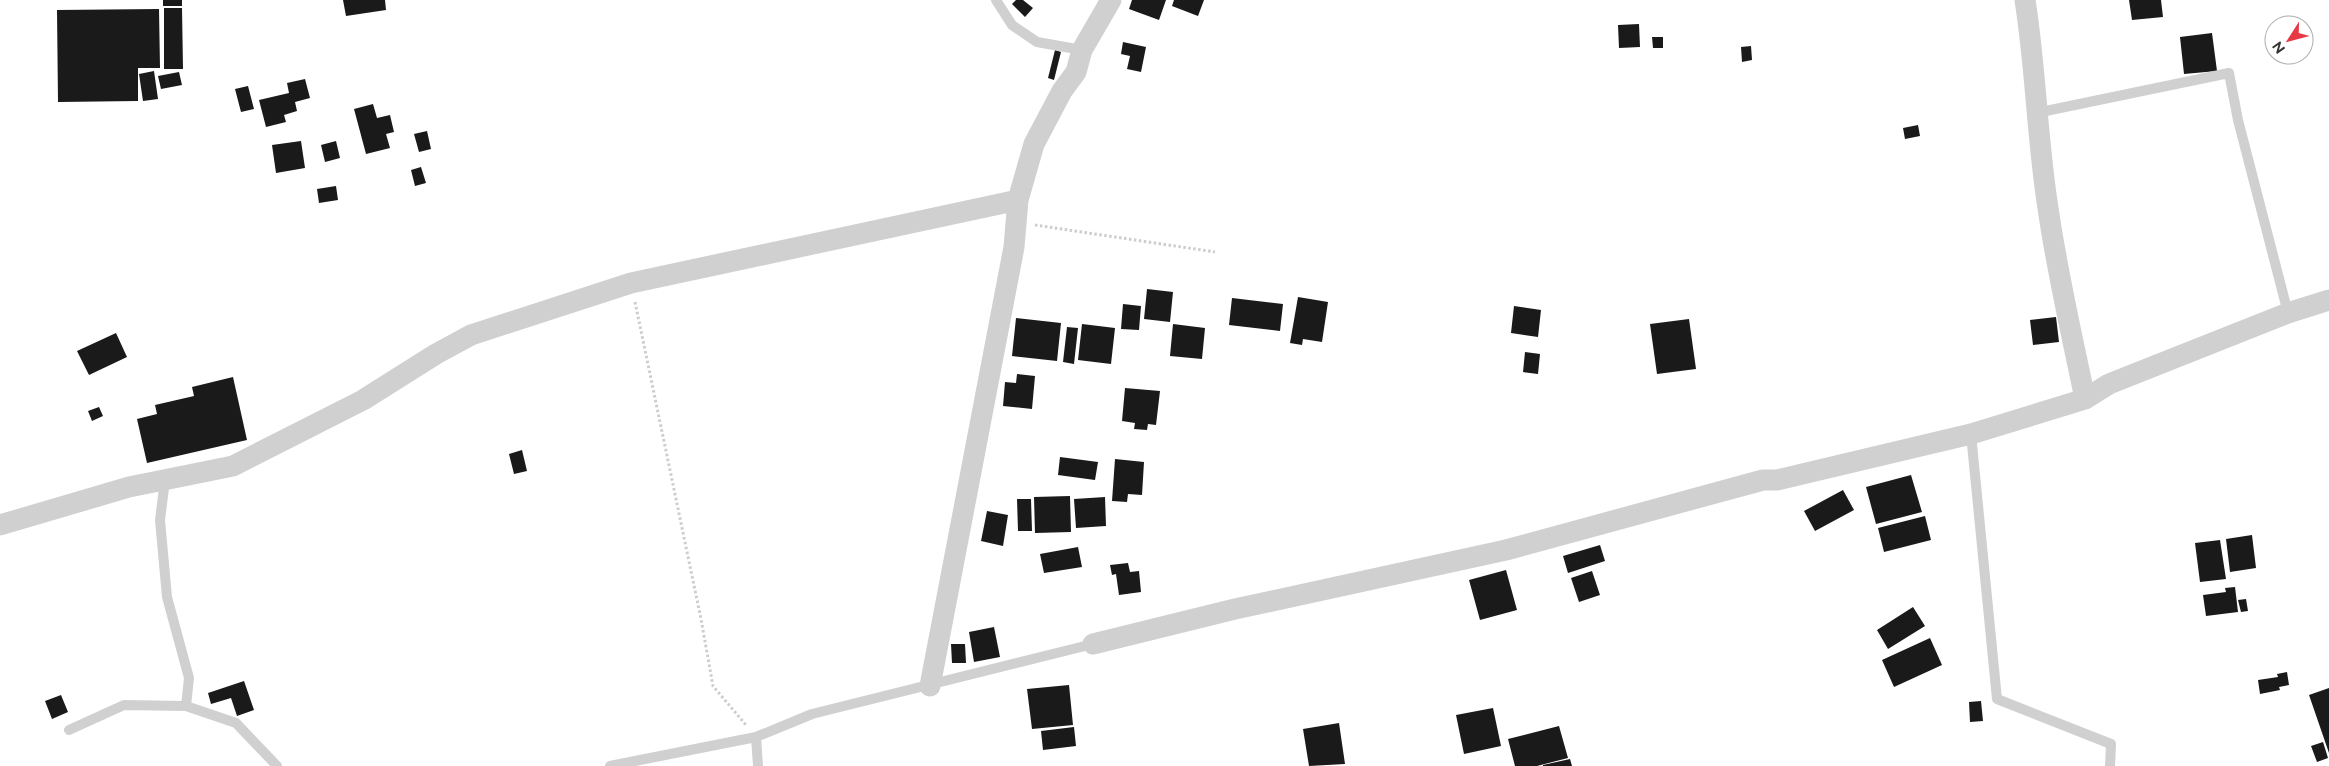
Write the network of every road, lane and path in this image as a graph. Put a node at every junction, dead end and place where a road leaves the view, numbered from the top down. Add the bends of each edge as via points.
1 (996, 0) edge
2 (1111, 0) edge
3 (2025, 0) edge
4 (1082, 50) junction
5 (2036, 113) junction
6 (1018, 200) junction
7 (1034, 224) dead end
8 (1215, 252) dead end
9 (631, 283) junction
10 (2329, 300) edge
11 (2288, 313) junction
12 (2085, 399) junction
13 (1971, 434) junction
14 (165, 480) junction
15 (0, 525) edge
16 (1093, 644) joint
17 (930, 686) junction
18 (186, 706) junction
19 (69, 730) dead end
20 (756, 737) junction
21 (277, 766) edge
22 (610, 766) edge
23 (758, 766) edge
24 (2110, 766) edge

1 - 4 lane via 1012,25 1037,42
2 - 4 street
3 - 5 street via 2032,40
4 - 6 street via 1076,72 1062,91 1034,144
5 - 11 lane via 2229,73
5 - 12 street via 2048,209
6 - 9 street
6 - 17 street via 1014,247
7 - 8 path
9 - 14 street via 471,334 363,400 233,466
9 - 20 path via 713,686
10 - 11 street
11 - 12 street via 2110,384
12 - 13 street
13 - 16 street via 1777,480 1763,480 1506,550 1235,609
13 - 24 lane via 1998,699 2111,744
14 - 15 street
14 - 18 lane via 160,520 166,588 189,678
16 - 17 lane
17 - 20 lane via 812,714
18 - 19 lane via 124,705
18 - 21 lane via 236,723
20 - 22 lane
20 - 23 lane

